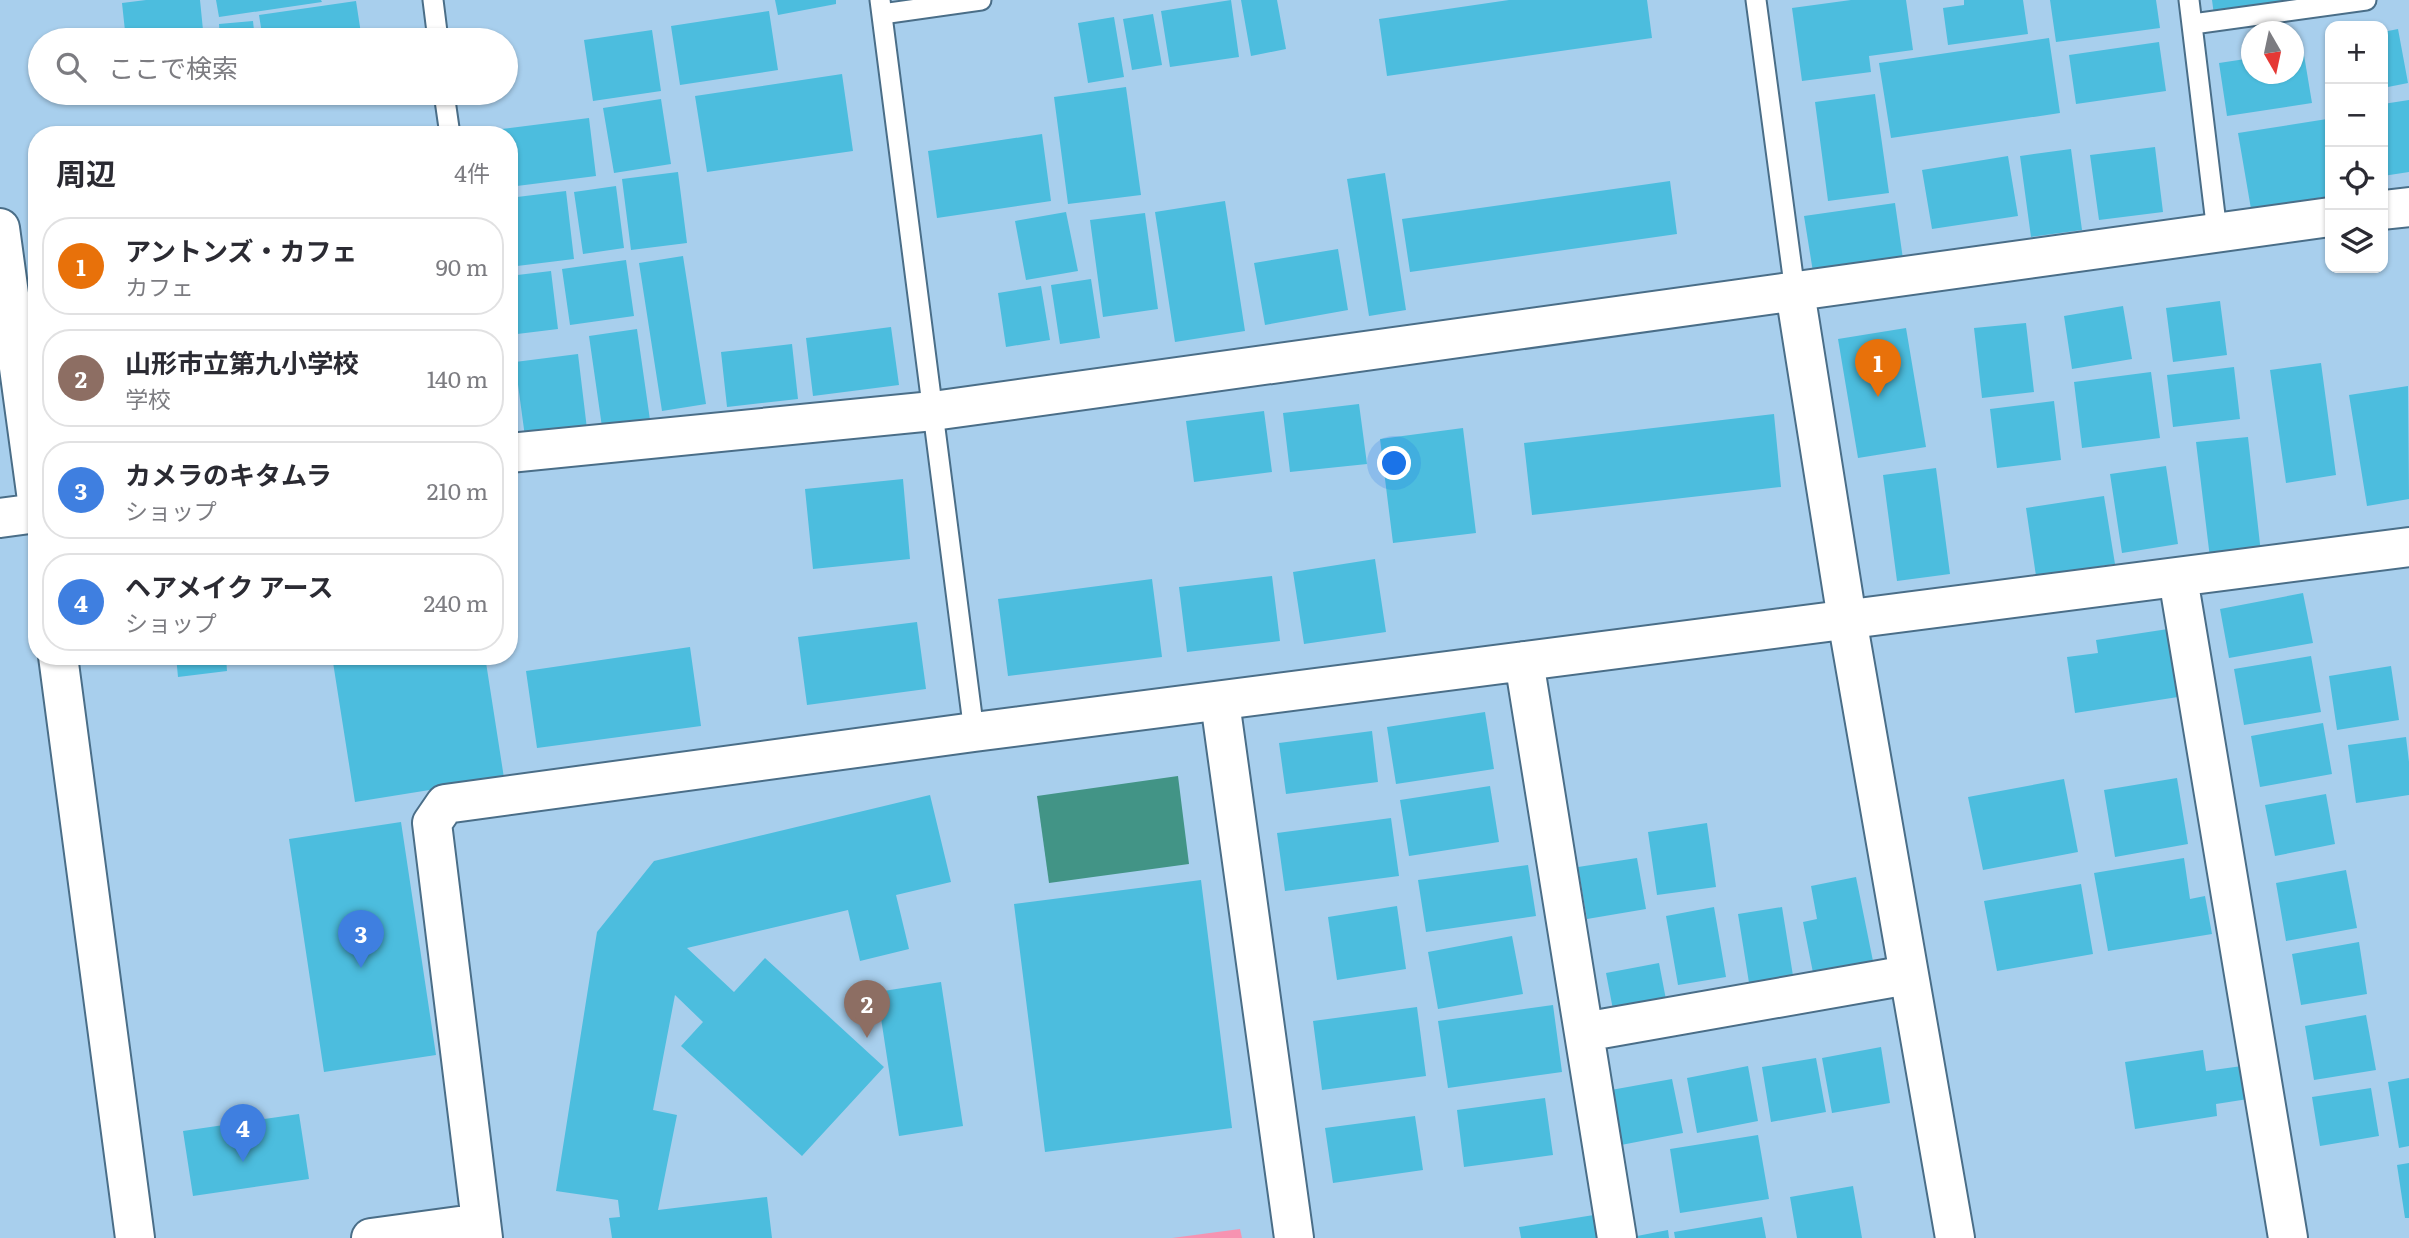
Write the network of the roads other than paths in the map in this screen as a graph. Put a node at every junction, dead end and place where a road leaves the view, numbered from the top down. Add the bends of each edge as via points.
1 (433, 0) edge
2 (981, 0) edge
3 (1756, 0) edge
4 (2189, 0) edge
5 (2366, 0) edge
6 (881, 7) edge
7 (2193, 24) junction
8 (436, 28) edge
9 (446, 105) edge
10 (449, 126) edge
11 (2409, 207) edge
12 (2388, 209) edge
13 (2325, 218) edge
14 (0, 228) edge
15 (2217, 232) junction
16 (1795, 292) junction
17 (933, 411) junction
18 (28, 434) edge
19 (518, 452) edge
20 (28, 514) edge
21 (0, 518) edge
22 (2409, 547) edge
23 (2178, 578) junction
24 (1847, 619) junction
25 (1524, 661) junction
26 (59, 665) edge
27 (1220, 702) junction
28 (974, 732) junction
29 (1908, 975) junction
30 (1584, 1032) junction
31 (482, 1231) edge
32 (135, 1238) edge
33 (371, 1238) edge
34 (1294, 1238) edge
35 (1617, 1238) edge
36 (1955, 1238) edge
37 (2288, 1238) edge

1 - 8 lane
2 - 6 lane
3 - 16 lane
4 - 7 lane
5 - 7 lane
6 - 17 lane
7 - 15 lane
9 - 10 lane
11 - 12 street
13 - 15 street
14 - 18 street
15 - 16 street
16 - 17 street
16 - 24 street
17 - 19 street
17 - 28 lane
20 - 21 street
22 - 23 street
23 - 24 street
23 - 37 street
24 - 25 street
24 - 29 street
25 - 27 street
25 - 30 street
26 - 32 street
27 - 28 street
27 - 34 street
28 - 31 street via 445,804 432,823
29 - 30 street
29 - 36 street
30 - 35 street
31 - 33 street

